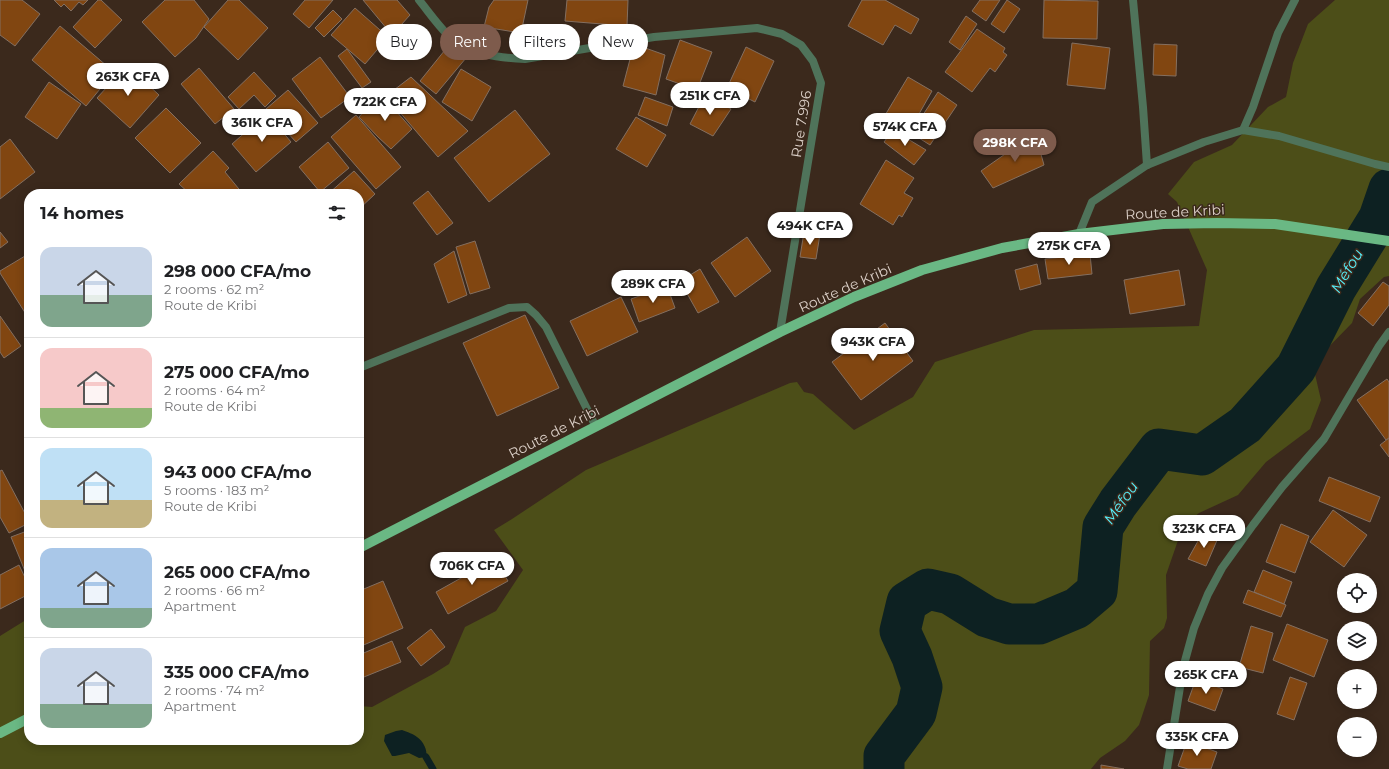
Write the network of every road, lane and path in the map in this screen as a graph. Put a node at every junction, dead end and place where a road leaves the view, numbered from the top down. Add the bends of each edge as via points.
1 (419, 0) edge
2 (1133, 0) edge
3 (1295, 0) edge
4 (1243, 130) junction
5 (1147, 165) junction
6 (1389, 167) edge
7 (1079, 234) junction
8 (1389, 241) edge
9 (780, 332) junction
10 (1389, 332) edge
11 (364, 366) edge
12 (596, 427) junction
13 (364, 545) edge
14 (24, 721) edge
15 (0, 733) edge
16 (1167, 769) edge

1 - 9 street, Rue 7.996 via 447,34 465,47 483,54 507,58 525,59 654,37 757,28 782,34 801,45 813,61 821,83
2 - 5 street
3 - 4 street via 1278,33
4 - 5 street via 1204,142
4 - 6 street via 1280,136
5 - 7 street via 1092,202
7 - 8 main road, Route de Kribi via 1163,224 1216,222 1274,224
7 - 9 main road, Route de Kribi via 1002,248 922,270 854,297
9 - 12 main road, Route de Kribi
10 - 16 street via 1324,438 1253,525 1222,568 1208,594 1182,668
11 - 12 street via 509,308 527,307 546,327
12 - 13 main road, Route de Kribi
14 - 15 main road

